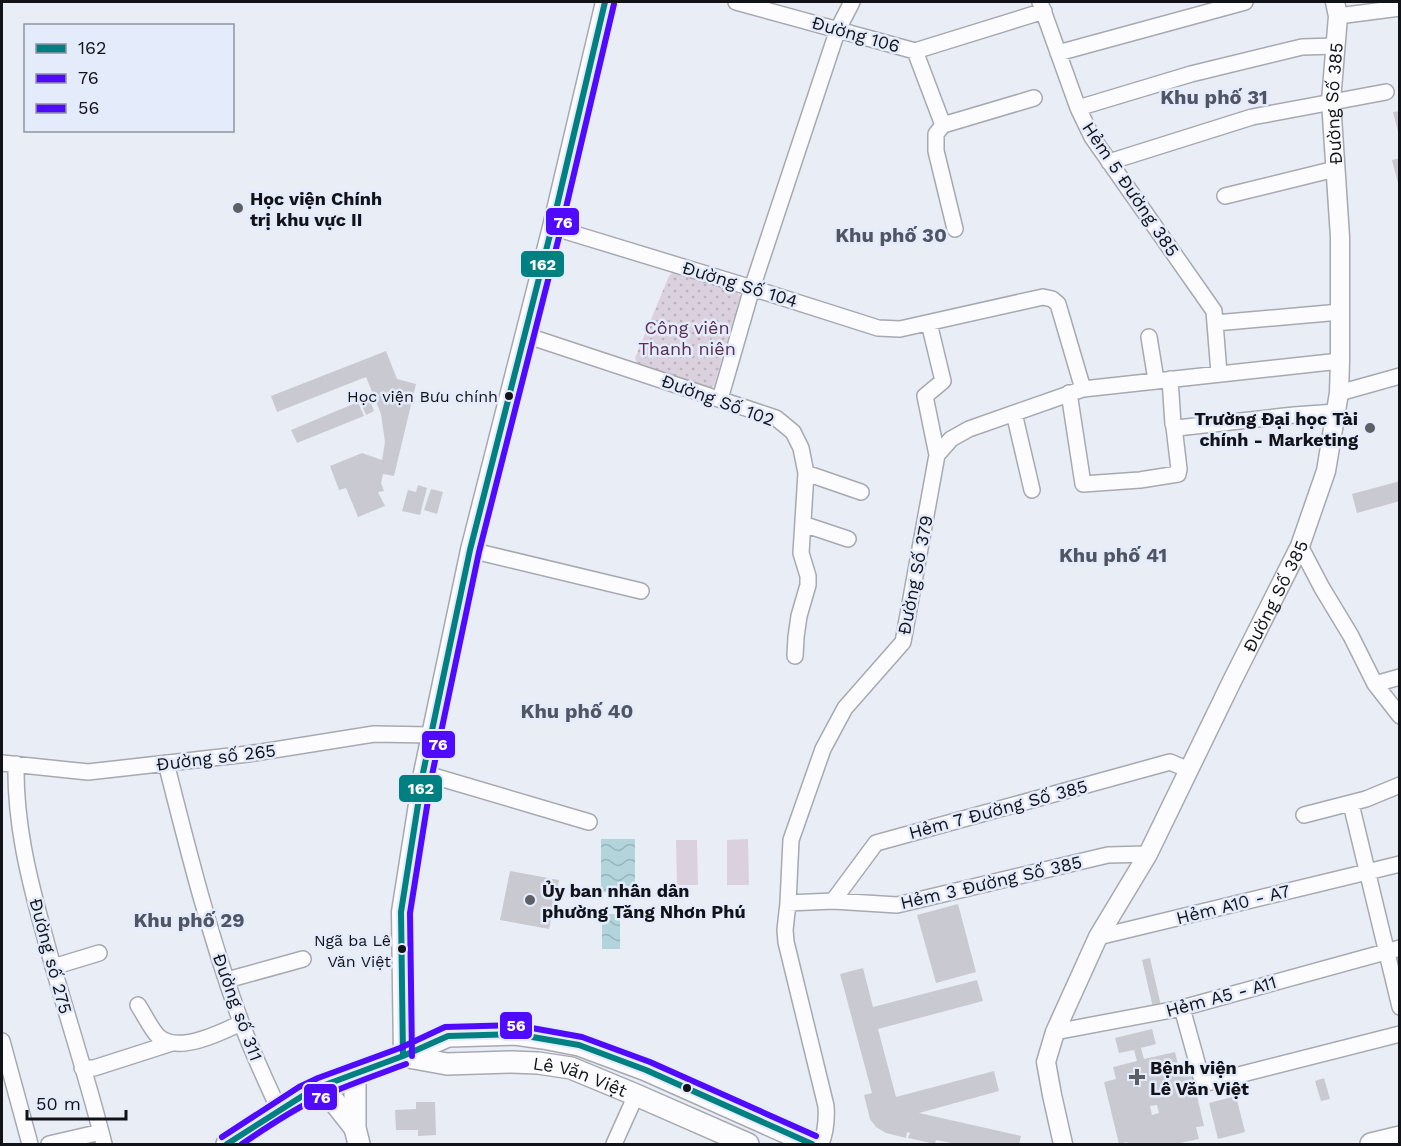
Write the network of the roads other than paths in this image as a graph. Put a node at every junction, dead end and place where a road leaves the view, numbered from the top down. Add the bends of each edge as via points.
1 (605, 2) edge
2 (736, 2) edge
3 (852, 2) edge
4 (1245, 2) edge
5 (1042, 6) edge
6 (1400, 8) edge
7 (1336, 9) edge
8 (838, 29) junction
9 (1335, 46) junction
10 (915, 51) junction
11 (1058, 53) junction
12 (1386, 92) dead end
13 (1034, 98) dead end
14 (1331, 101) junction
15 (1078, 108) junction
16 (943, 125) junction
17 (1109, 162) junction
18 (1335, 169) junction
19 (1225, 196) dead end
20 (552, 227) junction
21 (955, 229) dead end
22 (752, 288) junction
23 (1340, 312) junction
24 (929, 322) junction
25 (1215, 323) junction
26 (525, 335) junction
27 (1149, 338) dead end
28 (1340, 361) junction
29 (1219, 373) junction
30 (1400, 376) edge
31 (1163, 380) junction
32 (1076, 391) junction
33 (1339, 393) junction
34 (720, 399) junction
35 (1014, 412) junction
36 (1336, 412) junction
37 (1174, 427) junction
38 (937, 455) junction
39 (806, 473) junction
40 (1032, 490) dead end
41 (861, 492) dead end
42 (803, 524) junction
43 (848, 539) dead end
44 (1300, 546) junction
45 (470, 550) junction
46 (641, 591) dead end
47 (795, 656) dead end
48 (1400, 677) edge
49 (1375, 684) junction
50 (1400, 716) edge
51 (431, 735) junction
52 (166, 763) junction
53 (9, 764) edge
54 (1189, 770) junction
55 (423, 773) junction
56 (1400, 785) edge
57 (1351, 804) junction
58 (1304, 815) dead end
59 (589, 822) dead end
60 (1148, 854) junction
61 (1400, 864) edge
62 (1367, 872) junction
63 (833, 901) junction
64 (788, 903) junction
65 (1098, 937) junction
66 (1393, 950) edge
67 (99, 953) dead end
68 (303, 959) dead end
69 (53, 967) junction
70 (227, 980) junction
71 (138, 1005) dead end
72 (1400, 1007) edge
73 (1182, 1008) junction
74 (241, 1023) junction
75 (1054, 1032) junction
76 (1400, 1034) edge
77 (2, 1041) edge
78 (172, 1043) junction
79 (403, 1056) junction
80 (82, 1068) junction
81 (646, 1070) junction
82 (355, 1074) junction
83 (322, 1086) junction
84 (636, 1095) junction
85 (279, 1110) junction
86 (357, 1136) edge
87 (1400, 1137) edge
88 (103, 1138) edge
89 (30, 1144) edge
90 (49, 1144) edge
91 (227, 1144) edge
92 (614, 1144) edge
93 (748, 1144) edge
94 (812, 1144) edge
95 (820, 1144) edge
96 (1063, 1144) edge
97 (1371, 1144) edge

1 - 20 street
2 - 8 street, Đường 106
3 - 8 street
4 - 11 street
5 - 10 street, Đường 106
5 - 11 street, Hẻm 5 Đường 385
6 - 7 street
7 - 9 street, Đường Số 385
8 - 10 street, Đường 106
8 - 22 street
9 - 14 street, Đường Số 385
9 - 15 street via 1302,47 1191,74
10 - 16 street
11 - 15 street, Hẻm 5 Đường 385
12 - 14 street
13 - 16 street
14 - 17 street via 1252,117
14 - 18 street, Đường Số 385
15 - 17 street, Hẻm 5 Đường 385
16 - 21 street via 936,134 936,151
17 - 25 street, Hẻm 5 Đường 385 via 1214,311
18 - 19 street
18 - 23 street, Đường Số 385
20 - 22 street, Đường Số 104
20 - 26 street
22 - 24 street, Đường Số 104 via 878,328 900,329
22 - 34 street
23 - 25 street
23 - 28 street, Đường Số 385
24 - 32 street via 1043,297 1052,299 1058,304
24 - 38 street via 943,381 925,396
25 - 29 street, Hẻm 5 Đường 385
26 - 34 street, Đường Số 102
26 - 45 street
27 - 31 street
28 - 29 street
28 - 33 street, Đường Số 385
29 - 31 street
30 - 33 street
31 - 32 street
31 - 37 street
32 - 35 street
32 - 37 street via 1083,484 1178,474
33 - 36 street, Đường Số 385
34 - 39 street, Đường Số 102 via 776,418 793,432
35 - 38 street via 951,439
35 - 40 street
36 - 37 street
36 - 44 street, Đường Số 385 via 1326,471
38 - 64 street, Đường Số 379 via 903,642 845,708 823,749 791,840
39 - 41 street
39 - 42 street, Đường Số 102
42 - 43 street
42 - 47 street, Đường Số 102 via 801,554 808,585
44 - 49 street
44 - 54 street, Đường Số 385
45 - 46 street
45 - 51 street
48 - 49 street
49 - 50 street
51 - 52 street, Đường số 265 via 374,734
51 - 55 street
52 - 53 street, Đường số 265 via 88,772
52 - 70 street, Đường số 311
53 - 69 street, Đường số 275 via 16,784 20,835
54 - 60 street, Đường Số 385
54 - 63 street, Hẻm 7 Đường Số 385 via 1170,762 876,843
55 - 59 street
55 - 79 street via 401,912
56 - 57 street
57 - 58 street
57 - 62 street
60 - 63 street, Hẻm 3 Đường Số 385 via 1108,855 897,905
60 - 65 street, Đường Số 385
61 - 62 street, Hẻm A10 - A7
62 - 65 street, Hẻm A10 - A7
62 - 66 street
63 - 64 street, Hẻm 3 Đường Số 385
64 - 95 street, Đường Số 379 via 786,942 826,1106 827,1121
65 - 75 street, Đường Số 385
66 - 72 street
66 - 73 street, Hẻm A5 - A11
67 - 69 street
68 - 70 street
69 - 80 street, Đường số 275
70 - 74 street, Đường số 311
71 - 78 street via 159,1037
73 - 75 street, Hẻm A5 - A11
73 - 76 street via 1203,1084
74 - 78 street via 211,1037
74 - 85 street, Đường số 311
75 - 96 street, Đường Số 385 via 1046,1062
77 - 89 street
78 - 80 street via 94,1068
79 - 81 main road, Lê Văn Việt via 448,1036 515,1034 579,1045
79 - 82 main road, Lê Văn Việt
79 - 84 main road, Lê Văn Việt via 447,1064 511,1062 571,1068
80 - 88 street, Đường số 275
81 - 84 main road
81 - 94 main road, Lê Văn Việt
82 - 83 main road, Lê Văn Việt
82 - 86 main road
83 - 85 main road, Lê Văn Việt
83 - 86 main road
84 - 92 street
84 - 93 main road, Lê Văn Việt
85 - 91 main road, Lê Văn Việt
87 - 97 main road
88 - 90 street

